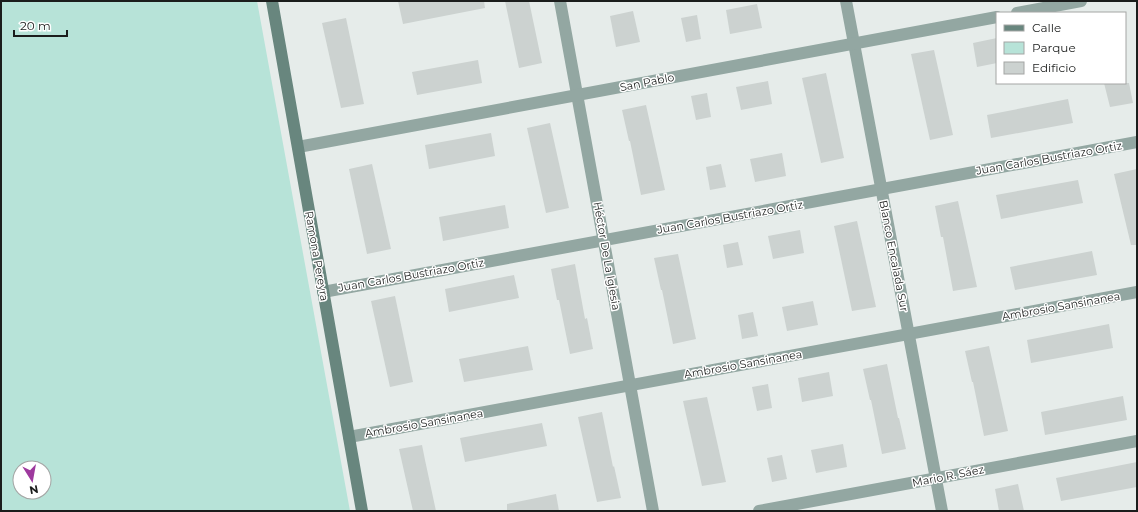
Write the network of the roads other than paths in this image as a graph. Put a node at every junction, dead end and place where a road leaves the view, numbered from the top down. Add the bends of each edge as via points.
1 (272, 1) edge
2 (560, 1) edge
3 (846, 1) edge
4 (1081, 1) edge
5 (1022, 12) edge
6 (996, 17) edge
7 (854, 44) junction
8 (577, 95) junction
9 (1137, 142) edge
10 (298, 147) junction
11 (881, 189) junction
12 (604, 240) junction
13 (323, 292) junction
14 (1137, 292) edge
15 (909, 334) junction
16 (630, 385) junction
17 (349, 437) junction
18 (1137, 441) edge
19 (936, 478) junction
20 (362, 511) edge
21 (653, 511) edge
22 (759, 511) edge
23 (942, 511) edge

1 - 10 street, Ramona Pereyra
2 - 8 street, Héctor De La Iglesia
3 - 7 street, Blanco Encalada Sur
4 - 5 street
6 - 7 street, San Pablo
7 - 8 street, San Pablo
7 - 11 street, Blanco Encalada Sur
8 - 10 street, San Pablo
8 - 12 street, Héctor De La Iglesia
9 - 11 street, Juan Carlos Bustriazo Ortiz
10 - 13 street, Ramona Pereyra
11 - 12 street, Juan Carlos Bustriazo Ortiz
11 - 15 street, Blanco Encalada Sur
12 - 13 street, Juan Carlos Bustriazo Ortiz
12 - 16 street, Héctor De La Iglesia
13 - 17 street, Ramona Pereyra
14 - 15 street, Ambrosio Sansinanea
15 - 16 street, Ambrosio Sansinanea
15 - 19 street, Blanco Encalada Sur
16 - 17 street, Ambrosio Sansinanea
16 - 21 street, Héctor De La Iglesia
17 - 20 street, Ramona Pereyra
18 - 19 street, Mario R. Sáez
19 - 22 street, Mario R. Sáez
19 - 23 street, Blanco Encalada Sur

